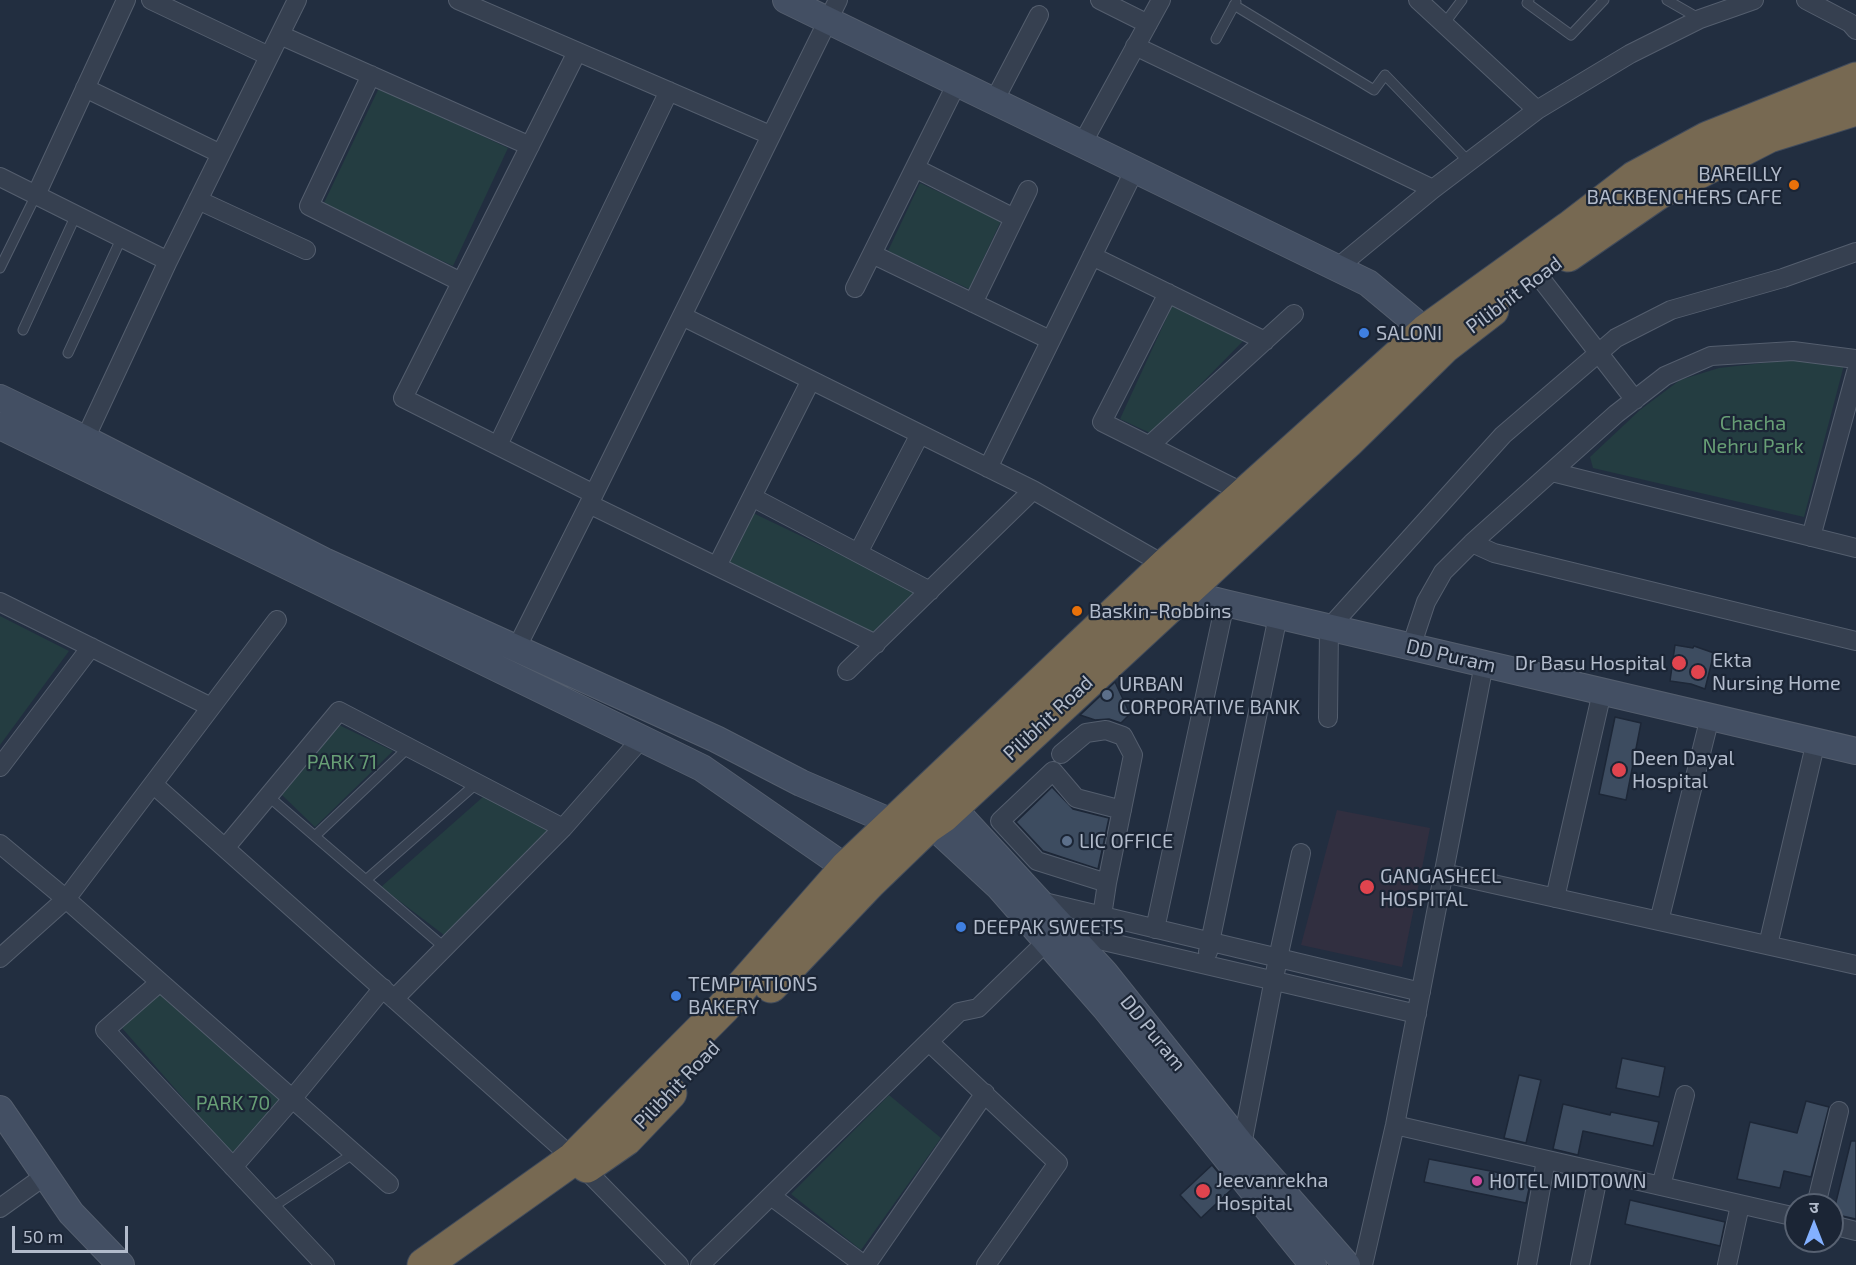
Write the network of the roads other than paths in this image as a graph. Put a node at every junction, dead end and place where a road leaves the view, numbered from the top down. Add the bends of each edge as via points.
1 (126, 0) edge
2 (151, 0) edge
3 (297, 0) edge
4 (458, 0) edge
5 (786, 0) edge
6 (1100, 0) edge
7 (1161, 0) edge
8 (1418, 0) edge
9 (1462, 0) edge
10 (1529, 0) edge
11 (1603, 0) edge
12 (1667, 0) edge
13 (1755, 0) edge
14 (1806, 0) edge
15 (1235, 3) edge
16 (832, 10) edge
17 (1040, 15) dead end
18 (1700, 19) junction
19 (1148, 24) junction
20 (1444, 24) junction
21 (1856, 30) edge
22 (280, 35) junction
23 (1216, 39) dead end
24 (1136, 46) junction
25 (577, 52) junction
26 (269, 56) junction
27 (371, 75) junction
28 (1856, 79) edge
29 (957, 83) junction
30 (85, 88) junction
31 (669, 91) junction
32 (994, 101) junction
33 (1856, 109) edge
34 (1537, 110) junction
35 (770, 135) junction
36 (1082, 144) junction
37 (530, 146) junction
38 (221, 154) junction
39 (1469, 162) junction
40 (915, 168) junction
41 (1135, 170) junction
42 (0, 177) edge
43 (1433, 189) junction
44 (1028, 190) dead end
45 (36, 195) junction
46 (198, 200) junction
47 (76, 215) junction
48 (1014, 218) junction
49 (122, 237) junction
50 (306, 250) dead end
51 (1856, 252) edge
52 (872, 254) junction
53 (1092, 256) junction
54 (168, 261) junction
55 (0, 268) edge
56 (1337, 268) junction
57 (1538, 275) junction
58 (461, 282) junction
59 (855, 288) dead end
60 (1167, 293) junction
61 (973, 303) junction
62 (1294, 314) dead end
63 (681, 316) junction
64 (23, 330) dead end
65 (1435, 339) junction
66 (1050, 340) junction
67 (1265, 341) junction
68 (68, 352) dead end
69 (1599, 354) junction
70 (1856, 359) edge
71 (1856, 372) edge
72 (811, 380) junction
73 (0, 398) edge
74 (1635, 399) junction
75 (0, 426) edge
76 (920, 434) junction
77 (85, 439) junction
78 (498, 446) junction
79 (1150, 446) junction
80 (988, 468) junction
81 (1552, 472) junction
82 (1033, 490) junction
83 (1246, 494) junction
84 (752, 497) junction
85 (592, 499) junction
86 (1811, 537) junction
87 (1472, 543) junction
88 (1856, 548) edge
89 (858, 553) junction
90 (717, 566) junction
91 (1178, 576) junction
92 (930, 591) junction
93 (0, 602) edge
94 (1224, 603) junction
95 (1278, 616) junction
96 (277, 620) dead end
97 (1329, 628) junction
98 (1856, 641) edge
99 (876, 644) junction
100 (91, 647) junction
101 (1412, 647) junction
102 (516, 649) junction
103 (1484, 664) junction
104 (847, 671) dead end
105 (1602, 692) junction
106 (211, 707) junction
107 (1710, 717) junction
108 (1328, 718) dead end
109 (642, 738) junction
110 (1816, 741) junction
111 (1855, 746) edge
112 (409, 747) junction
113 (1061, 754) dead end
114 (0, 768) edge
115 (477, 783) junction
116 (153, 784) junction
117 (268, 795) junction
118 (1122, 810) junction
119 (922, 815) junction
120 (563, 828) junction
121 (315, 836) junction
122 (0, 844) edge
123 (225, 848) junction
124 (1301, 853) dead end
125 (1444, 873) junction
126 (858, 875) junction
127 (366, 880) junction
128 (1107, 883) junction
129 (1555, 898) junction
130 (66, 899) junction
131 (1040, 901) junction
132 (1102, 916) junction
133 (1659, 921) junction
134 (1155, 928) junction
135 (1058, 937) junction
136 (1210, 942) junction
137 (1768, 945) junction
138 (445, 948) junction
139 (0, 958) edge
140 (1278, 958) junction
141 (1206, 965) junction
142 (1856, 965) edge
143 (1274, 980) junction
144 (160, 982) junction
145 (1421, 992) junction
146 (389, 994) junction
147 (1417, 1014) junction
148 (929, 1041) junction
149 (985, 1093) junction
150 (1685, 1095) dead end
151 (292, 1099) junction
152 (0, 1109) edge
153 (1839, 1111) dead end
154 (1395, 1125) junction
155 (1242, 1145) junction
156 (354, 1154) junction
157 (1546, 1160) junction
158 (578, 1164) junction
159 (233, 1167) junction
160 (1599, 1172) junction
161 (46, 1175) junction
162 (388, 1184) dead end
163 (1661, 1186) junction
164 (1819, 1193) edge
165 (771, 1196) junction
166 (1740, 1205) junction
167 (0, 1208) edge
168 (271, 1208) junction
169 (1784, 1214) edge
170 (121, 1265) edge
171 (325, 1265) edge
172 (424, 1265) edge
173 (458, 1265) edge
174 (679, 1265) edge
175 (700, 1265) edge
176 (865, 1265) edge
177 (986, 1265) edge
178 (1313, 1265) edge
179 (1347, 1265) edge
180 (1363, 1265) edge
181 (1527, 1265) edge
182 (1580, 1265) edge
183 (1727, 1265) edge

1 - 30 street
2 - 26 street
3 - 22 street
4 - 25 street
5 - 16 street
6 - 19 street
7 - 19 street
8 - 20 street
9 - 20 lane
10 - 11 lane via 1527,3 1571,35
12 - 18 lane
13 - 18 street
14 - 21 street
15 - 23 lane
15 - 39 lane via 1374,90 1385,75
16 - 29 street
16 - 35 street
17 - 32 street
18 - 34 street via 1630,54
19 - 24 street
20 - 34 street
22 - 26 street
22 - 27 street
24 - 36 street
24 - 43 street
25 - 31 street
25 - 37 street
26 - 38 street
27 - 37 street
27 - 58 street via 309,206
28 - 65 highway via 1708,138 1634,178
29 - 32 street
29 - 40 street
30 - 38 street
30 - 45 street
31 - 35 street
31 - 78 street
32 - 36 street
33 - 57 highway, Pilibhit Road via 1769,136 1658,193
34 - 39 street
35 - 63 street
36 - 41 street
37 - 58 street
38 - 46 street
39 - 43 street
40 - 48 street
40 - 52 street
41 - 53 street
41 - 56 street
42 - 45 street
43 - 56 street
44 - 48 street
45 - 47 street
45 - 55 lane
46 - 50 street
46 - 54 street
47 - 49 street
47 - 64 lane
48 - 61 street
49 - 54 street
49 - 68 lane
51 - 69 street via 1671,310 1616,338
52 - 59 street
52 - 61 street
53 - 60 street
53 - 66 street
54 - 77 street
56 - 65 street via 1368,283
57 - 65 highway, Pilibhit Road
57 - 69 street
58 - 78 street via 403,398
60 - 67 street
60 - 79 street via 1102,422
61 - 66 street
62 - 67 street
63 - 72 street
63 - 85 street
65 - 83 highway
65 - 91 highway, Pilibhit Road via 1347,442
66 - 80 street
67 - 79 street
69 - 74 street
69 - 97 street via 1503,435
70 - 74 street via 1793,351 1711,356 1665,376
71 - 86 street
72 - 76 street
72 - 84 street
73 - 77 street
74 - 81 street
75 - 109 street
76 - 80 street
76 - 89 street
77 - 102 street via 324,561
78 - 85 street
79 - 83 street
80 - 82 street
81 - 86 street
81 - 87 street
82 - 91 street
82 - 92 street
83 - 91 highway
84 - 89 street
84 - 90 street
85 - 90 street
85 - 102 street
86 - 88 street
87 - 98 street via 1494,553
87 - 101 street via 1443,572 1426,602
89 - 92 street
90 - 99 street
91 - 94 street, DD Puram via 1201,597
91 - 119 highway, Pilibhit Road
92 - 99 street
93 - 100 street
94 - 95 street, DD Puram
94 - 134 street
95 - 97 street, DD Puram
95 - 136 street
96 - 106 street
97 - 101 street, DD Puram
97 - 108 street
99 - 104 street
100 - 106 street
100 - 114 street
101 - 103 street, DD Puram
102 - 119 street via 716,739 801,783
103 - 105 street, DD Puram
103 - 125 street
105 - 107 street, DD Puram
105 - 129 street
106 - 116 street
107 - 110 street, DD Puram
107 - 133 street
109 - 120 street
109 - 126 street via 702,768
110 - 111 street, DD Puram
110 - 137 street
112 - 115 street
112 - 117 street via 339,711
112 - 121 lane
113 - 118 street via 1086,733 1106,730 1123,736 1133,755
115 - 120 street
115 - 127 lane
116 - 123 street
116 - 130 street
117 - 121 lane
117 - 123 street
118 - 128 street
118 - 128 street via 1076,798 1053,771 1000,821 1037,861
119 - 126 highway, Pilibhit Road
119 - 131 street, DD Puram
119 - 135 street, DD Puram
120 - 138 street
121 - 127 lane
122 - 130 street
123 - 146 street
124 - 140 street
125 - 129 street
125 - 145 street
126 - 158 highway, Pilibhit Road via 626,1139
127 - 138 lane
128 - 132 street
129 - 133 street
130 - 139 street
130 - 144 street
131 - 132 street
131 - 135 street, DD Puram
132 - 134 street
133 - 137 street
134 - 136 street
135 - 141 street
135 - 148 street via 978,1008 960,1012
135 - 155 street, DD Puram via 1105,973
135 - 178 street, DD Puram via 1105,1008
136 - 140 street
136 - 141 street
137 - 142 street
138 - 146 street
140 - 143 street
140 - 145 street
141 - 143 street
143 - 147 street
143 - 155 street
144 - 151 street
144 - 159 street via 105,1030
145 - 147 street
146 - 151 street
146 - 158 street
147 - 154 street
148 - 149 street
148 - 165 street
149 - 176 street
149 - 177 street via 1058,1163
150 - 163 street
151 - 156 street
151 - 159 street
152 - 161 street
153 - 164 street
154 - 157 street
154 - 180 street
155 - 179 street, DD Puram
156 - 162 street
156 - 168 lane
157 - 160 street
157 - 181 street
158 - 172 highway
158 - 173 highway, Pilibhit Road
158 - 174 street
159 - 168 street
160 - 163 street
160 - 182 street
161 - 167 street
161 - 170 street via 71,1213
163 - 166 street
165 - 175 street
165 - 176 street
166 - 169 street
166 - 183 street
168 - 171 street

